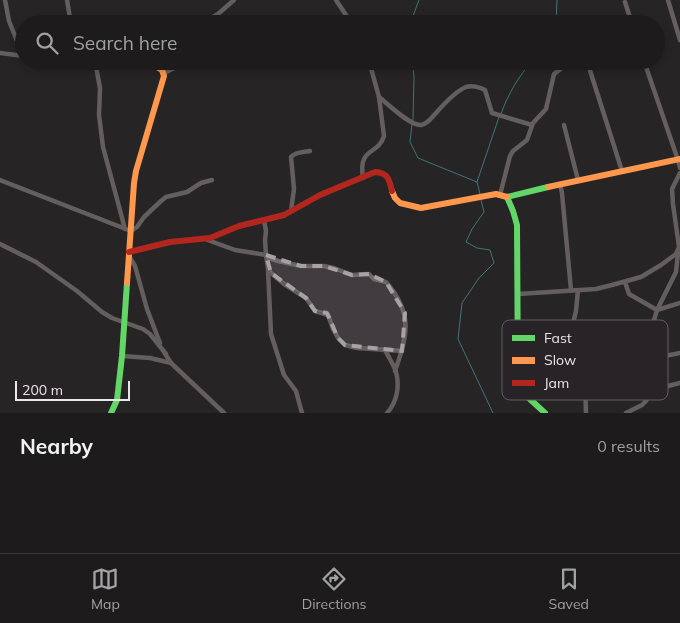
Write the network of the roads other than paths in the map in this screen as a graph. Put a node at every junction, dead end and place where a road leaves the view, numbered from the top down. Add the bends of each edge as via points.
1 (5, 0) edge
2 (67, 0) edge
3 (234, 0) edge
4 (336, 0) edge
5 (668, 0) edge
6 (625, 2) dead end
7 (70, 15) edge
8 (216, 15) edge
9 (346, 15) edge
10 (629, 15) edge
11 (15, 36) edge
12 (680, 40) edge
13 (0, 53) edge
14 (15, 55) edge
15 (97, 70) edge
16 (162, 70) edge
17 (169, 70) edge
18 (372, 70) edge
19 (559, 70) edge
20 (590, 70) edge
21 (647, 70) edge
22 (164, 74) junction
23 (379, 97) junction
24 (532, 125) junction
25 (564, 125) dead end
26 (310, 151) dead end
27 (679, 159) edge
28 (680, 168) edge
29 (622, 171) junction
30 (680, 172) edge
31 (363, 178) junction
32 (0, 180) edge
33 (212, 180) dead end
34 (578, 180) junction
35 (560, 184) junction
36 (504, 196) junction
37 (680, 203) edge
38 (673, 204) junction
39 (291, 212) junction
40 (264, 220) junction
41 (128, 230) junction
42 (205, 239) junction
43 (0, 244) edge
44 (679, 251) edge
45 (128, 253) junction
46 (266, 255) junction
47 (268, 268) junction
48 (625, 282) junction
49 (571, 290) junction
50 (578, 290) junction
51 (518, 294) junction
52 (680, 303) edge
53 (657, 310) junction
54 (518, 320) edge
55 (574, 320) edge
56 (654, 320) edge
57 (124, 323) junction
58 (385, 350) junction
59 (402, 351) junction
60 (166, 354) junction
61 (122, 356) junction
62 (171, 363) junction
63 (396, 371) junction
64 (532, 400) edge
65 (586, 400) edge
66 (646, 400) edge
67 (111, 413) edge
68 (224, 413) edge
69 (302, 413) edge
70 (387, 413) edge
71 (545, 413) edge
72 (586, 413) edge
73 (626, 413) edge

1 - 11 street
2 - 7 street
3 - 8 street
4 - 9 street
5 - 12 street
6 - 10 street
13 - 14 street
15 - 41 street via 103,147
16 - 22 street
17 - 22 street
18 - 23 street
19 - 24 street via 554,74 546,109
20 - 29 street
21 - 27 street
22 - 41 street via 136,171
23 - 24 street via 408,120 421,125 467,87 481,88 485,90 492,113
23 - 31 street via 384,136 382,142 364,158
24 - 36 street via 527,140 510,156
25 - 34 street
26 - 39 street via 296,153 291,158 294,189
27 - 28 street
27 - 29 street
29 - 34 street
30 - 38 street via 672,189
31 - 36 street via 380,172 390,180 396,200 421,208 491,195
31 - 39 street via 320,195
32 - 41 street
33 - 41 street via 166,197 137,227
34 - 35 street
35 - 36 street
35 - 49 street
36 - 51 street via 515,214 517,226
37 - 38 street
38 - 44 street
39 - 40 street
40 - 42 street
40 - 46 street
41 - 45 street
42 - 45 street via 170,242
42 - 46 street via 236,250
43 - 57 street via 36,262 102,312
44 - 48 street via 661,266
44 - 53 street via 676,272
45 - 57 street
45 - 60 street
46 - 47 street
46 - 59 street via 301,266 324,266 352,275 369,274 386,282 405,313 406,333
47 - 58 street via 284,284 306,298 315,311 328,315 338,338 345,345
47 - 69 street via 271,334 284,375 296,391
48 - 50 street
48 - 53 street via 630,294
49 - 50 street
49 - 51 street
50 - 55 street
51 - 54 street
52 - 53 street
53 - 56 street
57 - 60 street via 150,334
57 - 61 street
58 - 59 street
58 - 63 street
59 - 63 street
60 - 62 street
61 - 62 street
61 - 67 street via 117,400
62 - 68 street
63 - 70 street via 398,391
64 - 71 street
65 - 72 street
66 - 73 street

